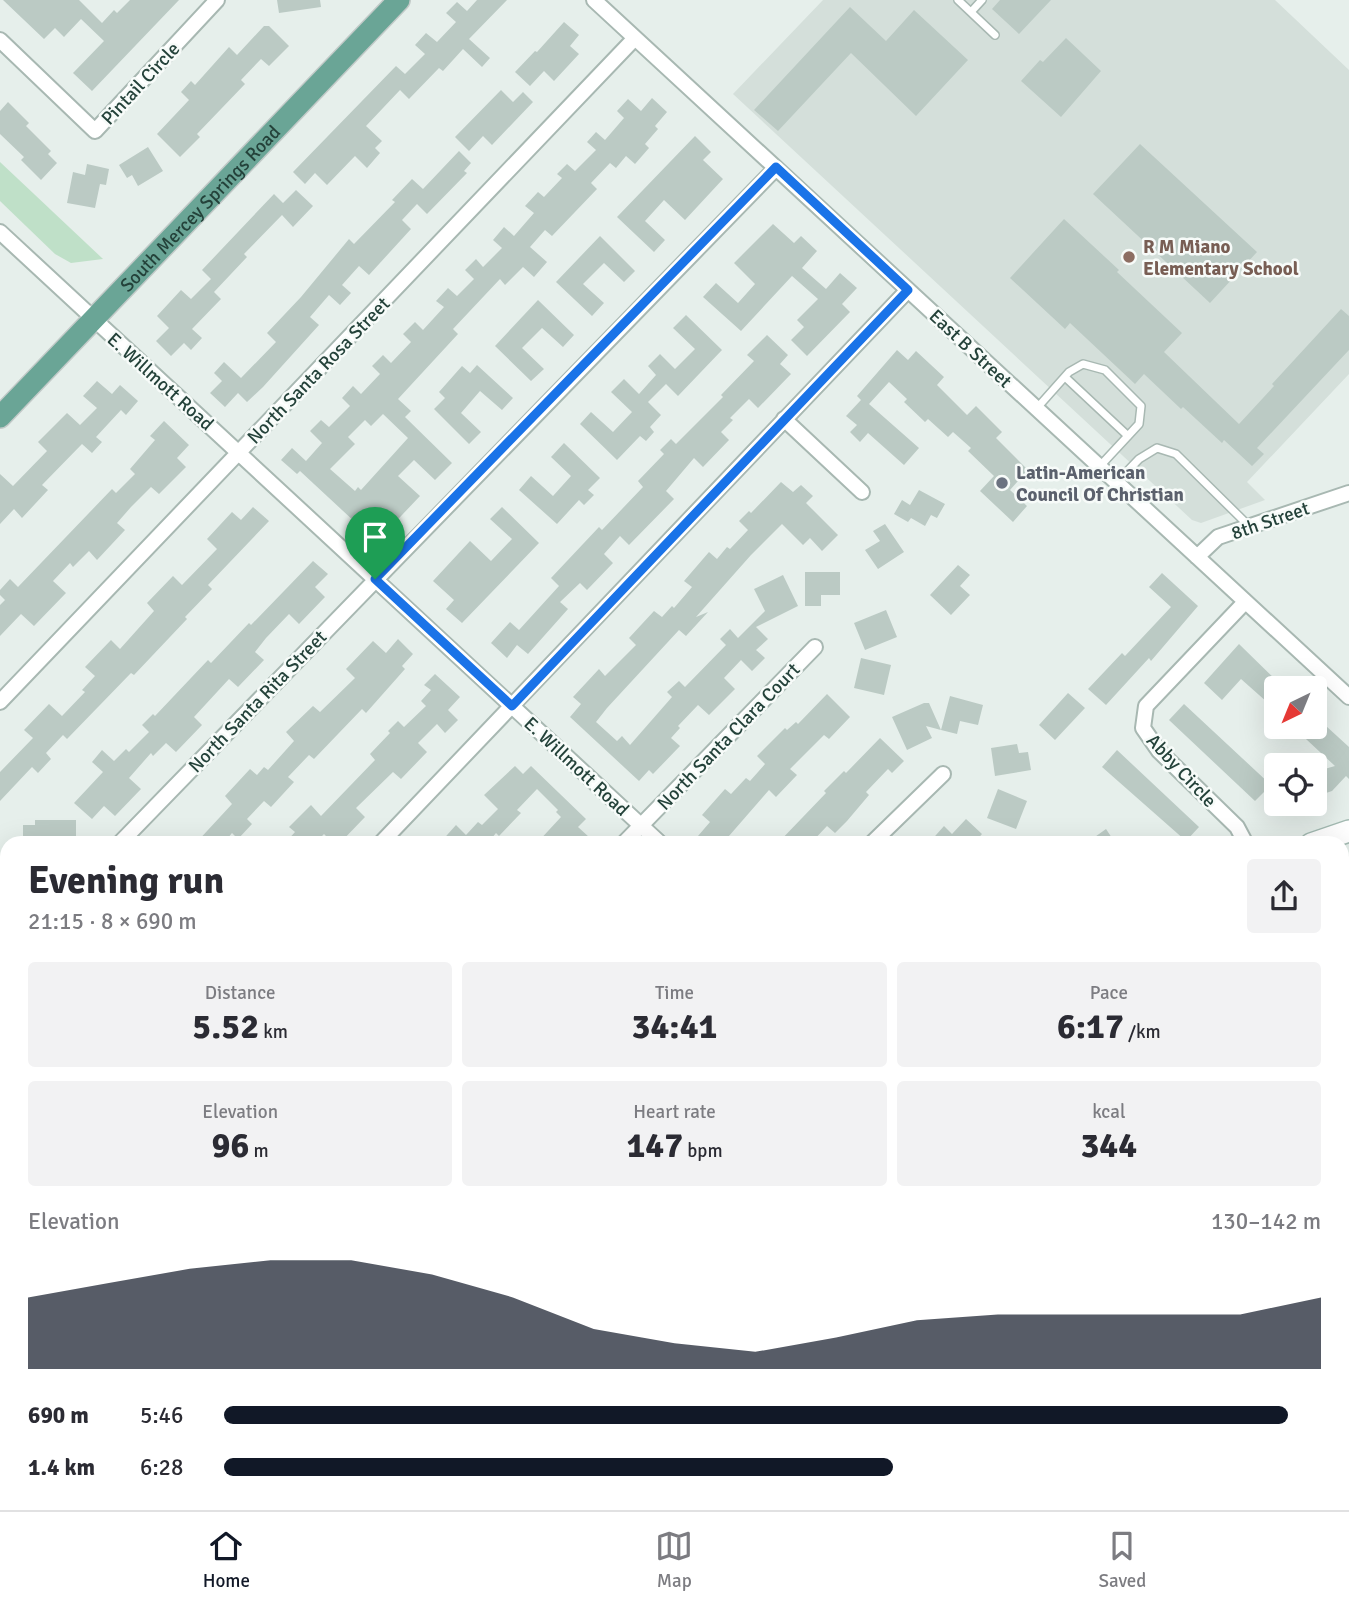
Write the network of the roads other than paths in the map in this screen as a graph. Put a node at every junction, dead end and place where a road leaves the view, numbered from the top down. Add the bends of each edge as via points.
1 (217, 0) edge
2 (399, 0) edge
3 (594, 0) edge
4 (958, 0) edge
5 (982, 0) edge
6 (387, 8) edge
7 (971, 12) junction
8 (996, 35) dead end
9 (635, 38) junction
10 (0, 40) edge
11 (776, 167) junction
12 (0, 232) edge
13 (908, 290) junction
14 (93, 320) junction
15 (1065, 377) junction
16 (1037, 408) junction
17 (0, 416) edge
18 (784, 419) junction
19 (1128, 436) junction
20 (239, 453) junction
21 (1100, 466) junction
22 (1118, 481) junction
23 (862, 492) dead end
24 (1349, 493) edge
25 (1249, 527) junction
26 (1197, 557) junction
27 (375, 579) junction
28 (1245, 602) junction
29 (815, 647) dead end
30 (1349, 696) edge
31 (0, 702) edge
32 (512, 706) junction
33 (943, 775) dead end
34 (641, 825) junction
35 (127, 836) edge
36 (388, 836) edge
37 (631, 836) edge
38 (653, 836) edge
39 (879, 836) edge
40 (1242, 836) edge

1 - 10 street, Pintail Circle via 96,131
2 - 6 main road, South Mercey Springs Road
3 - 9 street, East B Street
4 - 7 lane
5 - 7 lane
6 - 14 main road, South Mercey Springs Road
7 - 8 lane
9 - 11 street, East B Street
9 - 20 street, North Santa Rosa Street
11 - 13 street, East B Street
11 - 27 street, North Santa Rita Street
12 - 14 street, E. Willmott Road
13 - 16 street, East B Street
13 - 18 street
14 - 17 main road, South Mercey Springs Road
14 - 20 street, E. Willmott Road
15 - 16 lane
15 - 19 lane
15 - 19 lane via 1083,365 1105,370 1141,406 1139,424
16 - 21 street, East B Street
18 - 23 street
18 - 32 street
19 - 21 lane
20 - 27 street, E. Willmott Road
20 - 31 street, North Santa Rosa Street
21 - 22 street, East B Street
22 - 25 lane via 1139,458 1157,448 1176,454
22 - 26 street, East B Street
24 - 25 street, 8th Street
25 - 26 street, 8th Street via 1218,537
26 - 28 street, East B Street
27 - 32 street, E. Willmott Road
27 - 35 street, North Santa Rita Street
28 - 30 street, East B Street
28 - 40 street, Abby Circle via 1146,706 1143,728 1159,751
29 - 34 street, North Santa Clara Court
32 - 34 street, E. Willmott Road
32 - 36 street
33 - 39 street
34 - 37 street, North Santa Clara Court
34 - 38 street, E. Willmott Road

